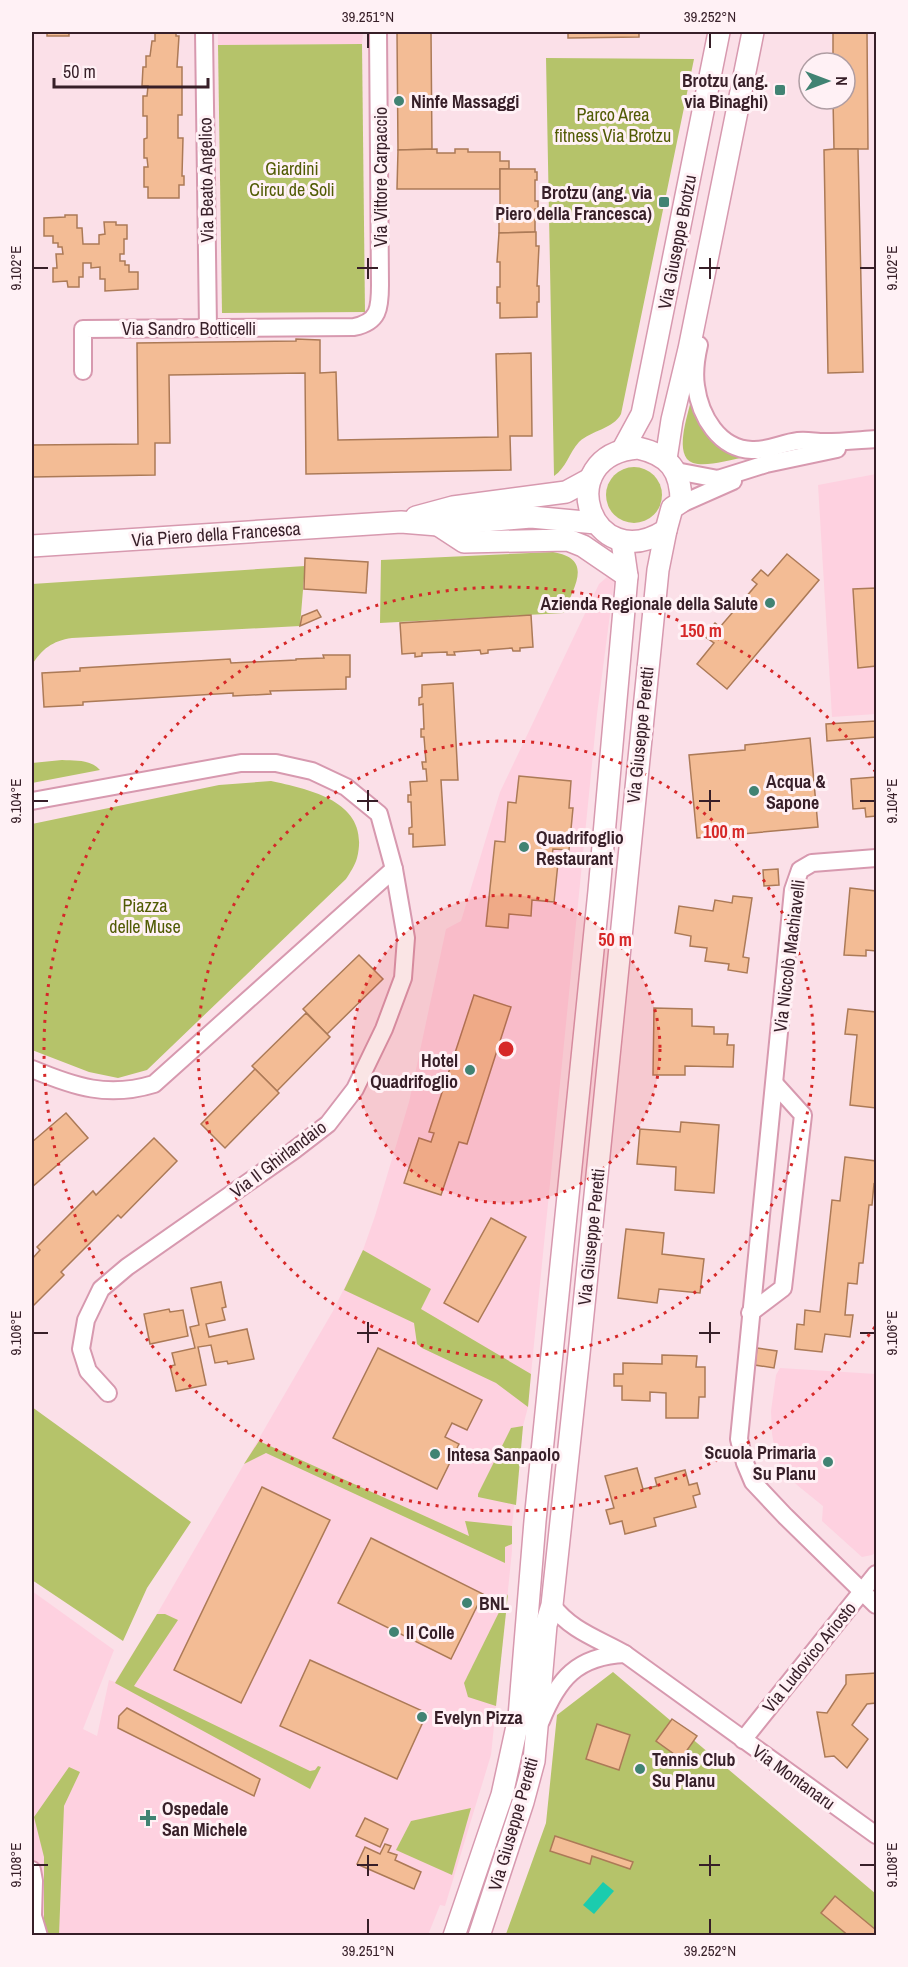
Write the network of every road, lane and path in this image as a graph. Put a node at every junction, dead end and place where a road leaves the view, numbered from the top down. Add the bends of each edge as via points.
1 (204, 32) edge
2 (378, 32) edge
3 (718, 32) edge
4 (753, 32) edge
5 (698, 307) junction
6 (337, 327) joint
7 (208, 328) junction
8 (83, 371) dead end
9 (876, 440) edge
10 (623, 449) junction
11 (766, 464) junction
12 (671, 465) junction
13 (590, 479) junction
14 (672, 508) junction
15 (401, 522) junction
16 (596, 523) junction
17 (438, 525) junction
18 (666, 530) junction
19 (622, 541) junction
20 (32, 546) edge
21 (627, 576) junction
22 (32, 801) edge
23 (876, 858) edge
24 (394, 869) junction
25 (32, 1069) edge
26 (775, 1084) junction
27 (750, 1313) junction
28 (108, 1393) dead end
29 (876, 1574) edge
30 (861, 1592) junction
31 (552, 1605) junction
32 (876, 1605) edge
33 (625, 1654) junction
34 (537, 1732) junction
35 (743, 1740) junction
36 (876, 1835) edge
37 (32, 1870) edge
38 (39, 1935) edge
39 (454, 1935) edge
40 (480, 1935) edge

1 - 7 street, Via Beato Angelico
2 - 6 street, Via Vittore Carpaccio via 380,304 367,324
3 - 10 street, Via Giuseppe Brotzu via 642,414
4 - 5 street, Via Giuseppe Brotzu
5 - 9 street, Via Giuseppe Brotzu via 700,335 695,384 705,417 723,440 752,450 799,441
5 - 12 street, Via Giuseppe Brotzu via 672,420
6 - 7 street, Via Sandro Botticelli
7 - 8 street, Via Sandro Botticelli via 83,328
9 - 11 street
10 - 12 street via 653,451
10 - 13 street via 609,455
11 - 12 street via 718,479
11 - 14 street
12 - 14 street via 681,486 681,502
13 - 15 street, Via Piero della Francesca via 566,492 453,507
13 - 16 street via 589,510
14 - 18 street
15 - 17 street, Via Piero della Francesca
15 - 20 street, Via Piero della Francesca
16 - 17 street, Via Piero della Francesca via 531,517
16 - 19 street
17 - 21 street via 464,542 568,540
18 - 19 street via 638,543
18 - 31 street, Via Giuseppe Peretti via 657,570
19 - 21 street, Via Giuseppe Peretti
21 - 39 street, Via Giuseppe Peretti via 519,1717 502,1795
22 - 24 street via 241,763 276,764 312,771 346,787 379,814
23 - 26 street, Via Niccolò Machiavelli via 812,864 800,870 793,890
24 - 25 street via 154,1084 133,1090 83,1088
24 - 28 street, Via Il Ghirlandaio via 406,938 403,978 355,1089 328,1124 101,1289 86,1320 81,1349 88,1371
26 - 27 street, Via Niccolò Machiavelli
26 - 27 street via 803,1115 783,1288
27 - 30 street, Via Niccolò Machiavelli via 739,1439 745,1463 753,1482
29 - 30 street, Via Ludovico Ariosto
30 - 32 street, Via Niccolò Machiavelli
30 - 35 street, Via Ludovico Ariosto
31 - 33 street, Via Montanaru via 583,1634
31 - 34 street, Via Giuseppe Peretti via 546,1625
33 - 34 street via 591,1660 574,1669 560,1683
33 - 35 street, Via Montanaru
34 - 40 street, Via Giuseppe Peretti via 523,1802
35 - 36 street, Via Montanaru
37 - 38 street via 33,1916

